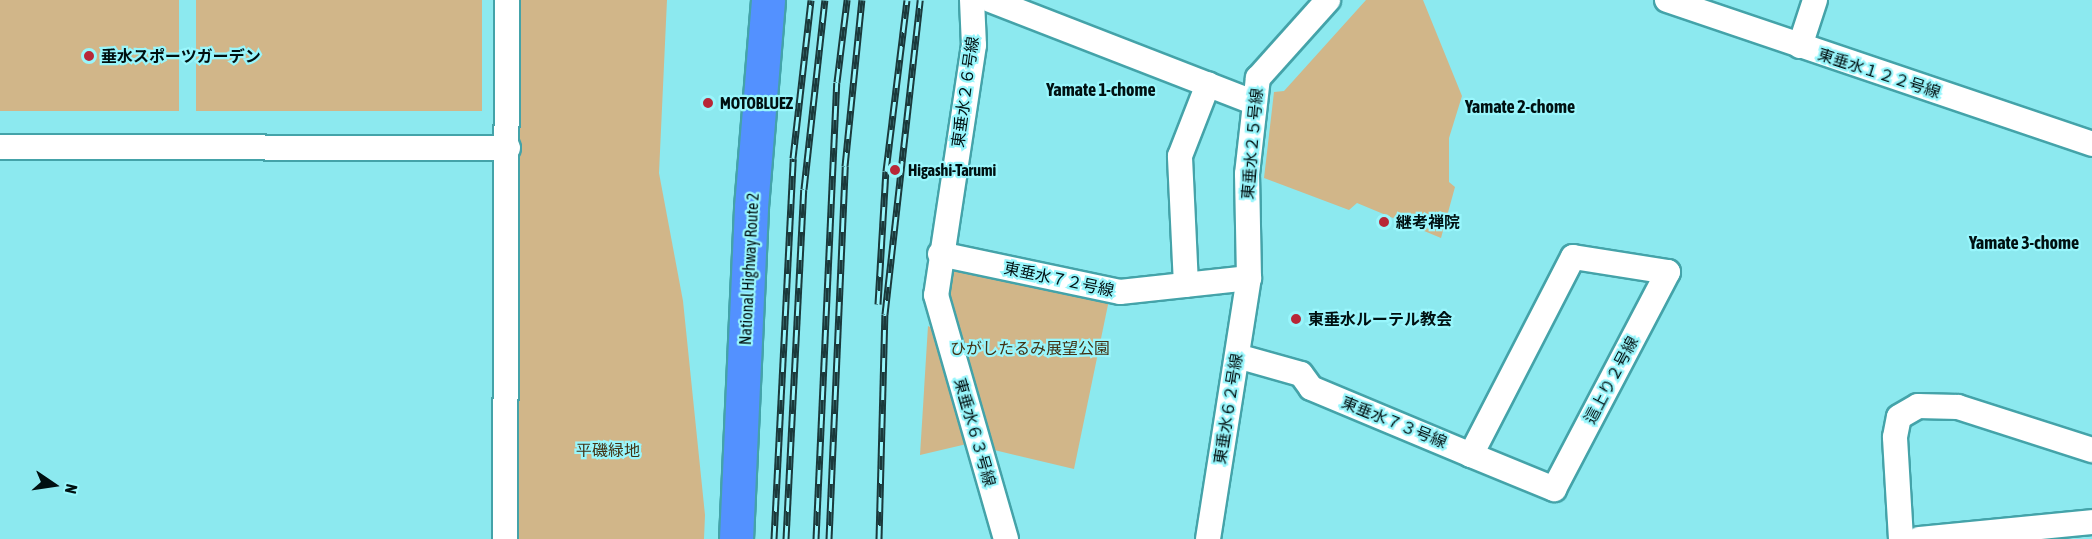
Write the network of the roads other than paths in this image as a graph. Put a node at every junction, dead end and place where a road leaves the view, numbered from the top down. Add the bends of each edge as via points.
1 (507, 0) edge
2 (768, 0) edge
3 (972, 0) edge
4 (990, 0) edge
5 (1328, 0) edge
6 (1667, 0) edge
7 (1815, 0) edge
8 (1800, 46) junction
9 (1208, 84) junction
10 (1254, 102) junction
11 (2092, 144) edge
12 (0, 147) edge
13 (508, 148) junction
14 (940, 254) junction
15 (1249, 278) junction
16 (1186, 285) junction
17 (1237, 356) junction
18 (2092, 450) edge
19 (1471, 454) junction
20 (1554, 489) joint
21 (2092, 522) edge
22 (505, 539) edge
23 (736, 539) edge
24 (1006, 539) edge
25 (1208, 539) edge
26 (1901, 539) edge
27 (1919, 539) edge

1 - 13 street
2 - 23 highway, National Highway Route 2 via 751,207
3 - 14 street, 東垂水２６号線 via 974,45
4 - 9 street
5 - 10 street, 東垂水２５号線 via 1258,78
6 - 8 street, 東垂水１２２号線
7 - 8 street
8 - 11 street, 東垂水１２２号線
9 - 10 street
9 - 16 street via 1180,156
10 - 15 street, 東垂水２５号線 via 1246,174
12 - 13 street
13 - 22 street
14 - 16 street, 東垂水７２号線 via 1120,292
14 - 24 street, 東垂水６３号線 via 936,295
15 - 16 street, 東垂水７２号線
15 - 17 street, 東垂水６２号線
17 - 19 street, 東垂水７３号線 via 1301,374 1311,388
17 - 25 street, 東垂水６２号線
18 - 26 street via 1958,407 1918,406 1899,417 1895,437
19 - 20 street, 東垂水７３号線
19 - 20 street, 這上り２号線 via 1574,256 1668,272
21 - 27 street

